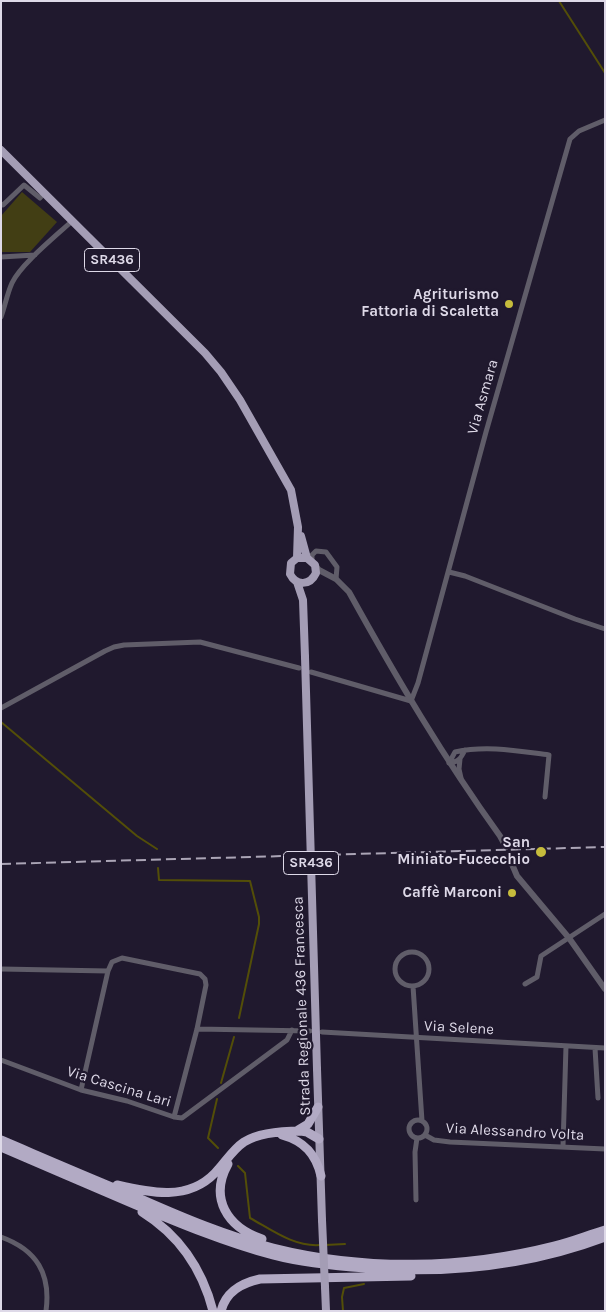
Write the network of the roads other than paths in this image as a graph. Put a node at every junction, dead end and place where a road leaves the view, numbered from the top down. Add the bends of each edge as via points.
1 (605, 120) edge
2 (1, 150) edge
3 (44, 193) junction
4 (1, 204) edge
5 (72, 221) junction
6 (35, 255) junction
7 (1, 257) edge
8 (1, 317) edge
9 (298, 527) junction
10 (297, 558) junction
11 (311, 561) junction
12 (449, 572) junction
13 (334, 578) junction
14 (310, 581) junction
15 (297, 582) junction
16 (304, 611) junction
17 (605, 629) edge
18 (299, 668) dead end
19 (311, 672) dead end
20 (410, 701) junction
21 (1, 708) edge
22 (465, 750) junction
23 (455, 752) junction
24 (444, 754) junction
25 (460, 759) junction
26 (449, 763) junction
27 (462, 781) junction
28 (545, 797) dead end
29 (506, 846) dead end
30 (509, 857) dead end
31 (605, 914) edge
32 (569, 938) junction
33 (1, 969) edge
34 (108, 971) junction
35 (525, 984) dead end
36 (413, 986) junction
37 (605, 989) edge
38 (197, 1029) junction
39 (292, 1030) junction
40 (310, 1031) dead end
41 (322, 1032) dead end
42 (415, 1038) junction
43 (566, 1046) junction
44 (595, 1048) junction
45 (605, 1048) edge
46 (1, 1060) edge
47 (81, 1090) junction
48 (598, 1098) dead end
49 (318, 1107) junction
50 (174, 1117) junction
51 (422, 1121) junction
52 (295, 1131) junction
53 (277, 1133) junction
54 (425, 1135) junction
55 (1, 1138) edge
56 (417, 1138) junction
57 (319, 1140) junction
58 (301, 1143) junction
59 (563, 1146) junction
60 (1, 1148) edge
61 (605, 1149) edge
62 (233, 1152) junction
63 (54, 1170) junction
64 (321, 1176) junction
65 (416, 1200) dead end
66 (605, 1230) edge
67 (1, 1236) edge
68 (605, 1237) edge
69 (342, 1261) junction
70 (483, 1267) junction
71 (46, 1311) edge
72 (213, 1311) edge
73 (221, 1311) edge
74 (326, 1311) edge

1 - 12 street, Via Asmara via 579,131 570,139 483,441
2 - 3 main road, Strada Regionale 436 Francesca / SR436
3 - 4 street via 40,198 24,185
3 - 5 main road, Strada Regionale 436 Francesca / SR436
5 - 6 street
5 - 9 main road, Strada Regionale 436 Francesca / SR436 via 222,373 292,490
6 - 7 street
6 - 8 street via 12,283
9 - 10 main road, Strada Regionale 436 Francesca / SR436
9 - 11 main road, Strada Regionale 436 Francesca / SR436
10 - 11 main road
10 - 15 main road, Strada Regionale 436 Francesca / SR436 via 289,570
11 - 13 street
11 - 13 street via 316,551 326,552 337,567
11 - 14 main road, Strada Regionale 436 Francesca / SR436 via 316,573
12 - 17 street
12 - 20 street, Via Asmara
13 - 14 street via 319,577
13 - 20 street via 349,592
14 - 15 main road
14 - 16 main road, Strada Regionale 436 Francesca / SR436
15 - 16 main road, Strada Regionale 436 Francesca / SR436
16 - 49 main road, Strada Regionale 436 Francesca / SR436, bridge
18 - 21 street via 200,642 119,645
19 - 20 street
20 - 24 street
22 - 23 street
22 - 25 street
22 - 28 street via 496,749 550,755
23 - 24 street
23 - 26 street
24 - 26 street
25 - 26 street
25 - 27 street
26 - 27 street
27 - 29 street
30 - 32 street via 517,876
31 - 32 street
32 - 35 street via 541,956 537,977
32 - 37 street
33 - 34 street
34 - 38 street via 112,962 122,958 200,974 206,985
34 - 47 street
36 - 36 street via 424,982 428,965 422,955 411,952 397,959 394,970 402,984
36 - 42 street, Via Alessandro Volta
38 - 39 street
38 - 50 street
39 - 40 street
39 - 50 street, Via Cascina Lari via 288,1040 182,1118
41 - 42 street, Via Selene
42 - 43 street, Via Selene
42 - 51 street, Via Alessandro Volta
43 - 44 street, Via Selene
43 - 59 street
44 - 45 street, Via Selene
44 - 48 street
46 - 47 street, Via Cascina Lari
47 - 50 street, Via Cascina Lari via 127,1100
49 - 52 highway via 308,1124
49 - 57 main road, Strada Regionale 436 Francesca / SR436
51 - 54 street, Via Alessandro Volta via 427,1127
51 - 56 street via 413,1122 410,1127 410,1133
52 - 53 highway
52 - 57 highway via 306,1132
53 - 58 highway
53 - 62 highway via 251,1138
54 - 56 street, Via Alessandro Volta
54 - 59 street, Via Alessandro Volta via 450,1142
55 - 62 highway via 116,1184 161,1194 185,1191 201,1183 215,1174
55 - 69 highway via 201,1224 272,1248
56 - 65 street
57 - 58 highway
57 - 64 main road, Strada Regionale 436 Francesca / SR436
58 - 64 highway via 314,1157
59 - 61 street, Via Alessandro Volta
60 - 63 highway
62 - 69 highway via 222,1176 220,1190 222,1203 232,1222 254,1236 276,1244
63 - 70 highway via 196,1230 293,1260 398,1270
63 - 72 highway via 78,1185 138,1210 160,1223 195,1265
64 - 74 main road, Strada Regionale 436 Francesca / SR436, bridge
66 - 69 highway via 556,1246 456,1263
67 - 71 street via 24,1248 39,1265 46,1284
68 - 70 highway via 555,1253
70 - 73 highway via 452,1274 260,1279 235,1289

